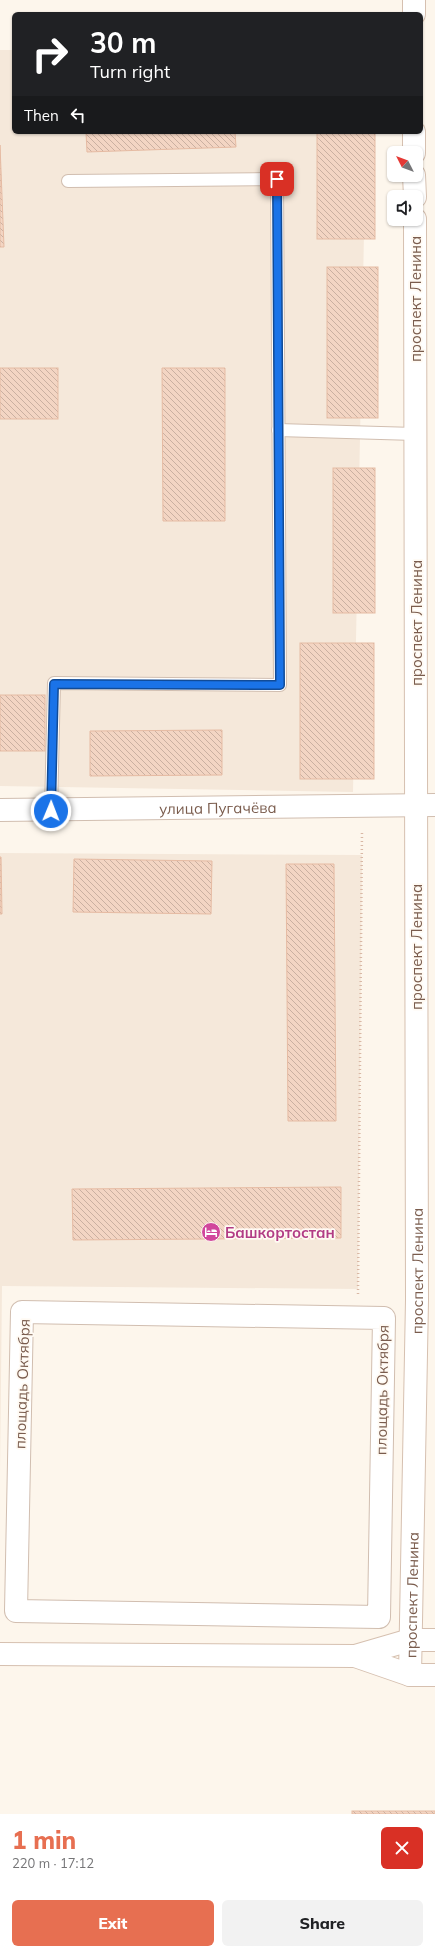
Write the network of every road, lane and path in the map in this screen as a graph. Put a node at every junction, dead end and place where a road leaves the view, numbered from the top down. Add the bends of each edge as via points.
1 (414, 0) edge
2 (414, 12) edge
3 (414, 134) edge
4 (414, 146) edge
5 (68, 181) dead end
6 (415, 226) edge
7 (278, 430) junction
8 (415, 434) junction
9 (426, 805) edge
10 (363, 806) junction
11 (0, 810) edge
12 (51, 811) junction
13 (358, 1318) junction
14 (410, 1640) junction
15 (435, 1640) edge
16 (0, 1654) edge
17 (355, 1656) junction
18 (410, 1675) junction
19 (435, 1675) edge

1 - 2 street
3 - 4 street
5 - 7 lane via 277,179
6 - 8 street, проспект Ленина
7 - 8 lane
7 - 12 lane via 280,685 54,684
8 - 9 street, проспект Ленина
9 - 10 street, улица Пугачёва
9 - 14 street, проспект Ленина
10 - 12 street, улица Пугачёва
10 - 13 path
11 - 12 street, улица Пугачёва
13 - 13 street, площадь Октября via 384,1318 379,1617 16,1611 22,1312
14 - 15 street
14 - 17 street
14 - 18 street, проспект Ленина
16 - 17 street
17 - 18 street
18 - 19 street

